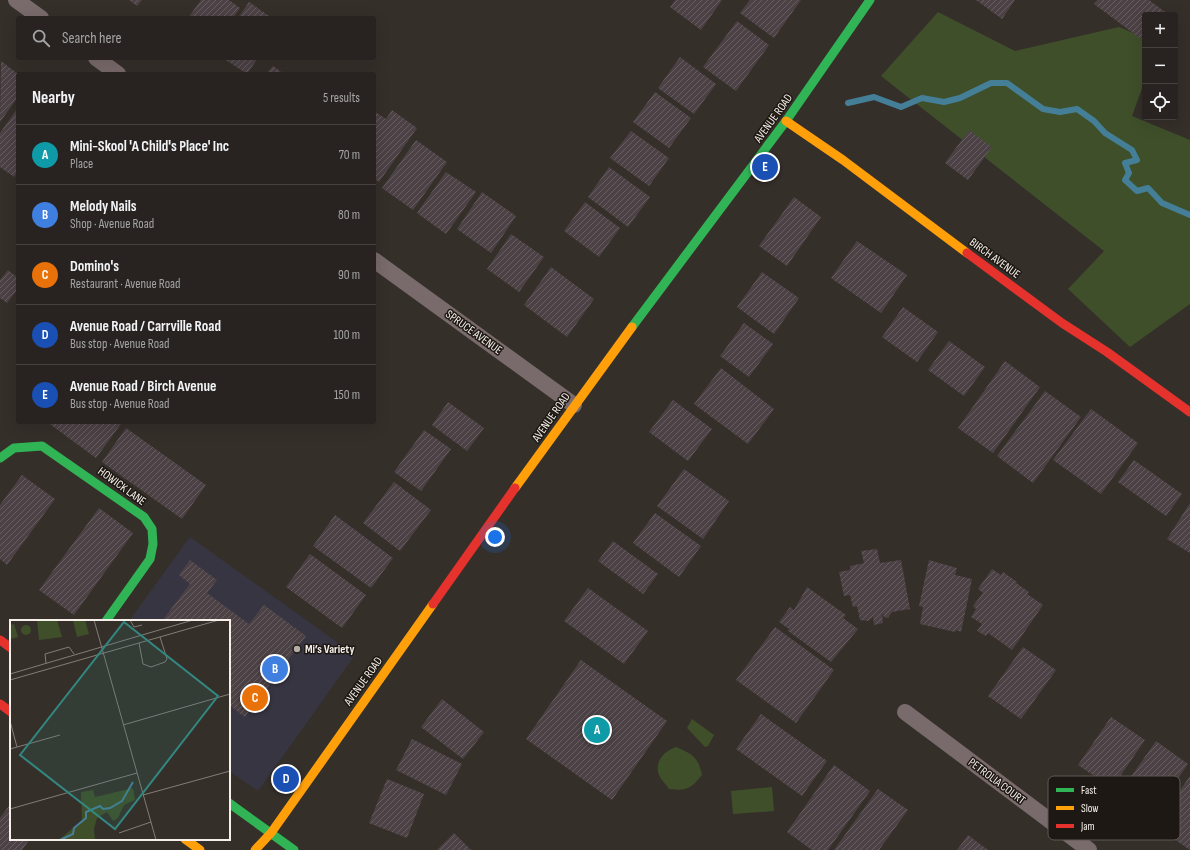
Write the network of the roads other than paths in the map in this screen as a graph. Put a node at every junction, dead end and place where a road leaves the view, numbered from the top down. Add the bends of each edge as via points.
1 (16, 0) edge
2 (870, 0) edge
3 (38, 16) edge
4 (99, 60) edge
5 (115, 72) edge
6 (786, 121) junction
7 (376, 261) edge
8 (574, 405) junction
9 (1190, 412) edge
10 (0, 458) edge
11 (107, 620) edge
12 (0, 640) edge
13 (10, 647) edge
14 (0, 704) edge
15 (10, 711) edge
16 (905, 712) dead end
17 (230, 804) edge
18 (1048, 819) edge
19 (271, 832) junction
20 (186, 840) edge
21 (1076, 840) edge
22 (200, 850) edge
23 (255, 850) edge
24 (294, 850) edge
25 (1089, 850) edge

1 - 3 street
2 - 6 street, AVENUE ROAD
4 - 5 street
6 - 8 street, AVENUE ROAD
6 - 9 street, BIRCH AVENUE via 843,160 1062,323
7 - 8 street, SPRUCE AVENUE
8 - 19 street, AVENUE ROAD
10 - 11 street, HOWICK LANE via 14,448 42,446 144,517 152,530 150,559
12 - 13 street
14 - 15 street
16 - 18 street, PETROLIA COURT
17 - 19 street
19 - 23 street, AVENUE ROAD
19 - 24 street
20 - 22 street
21 - 25 street, PETROLIA COURT

